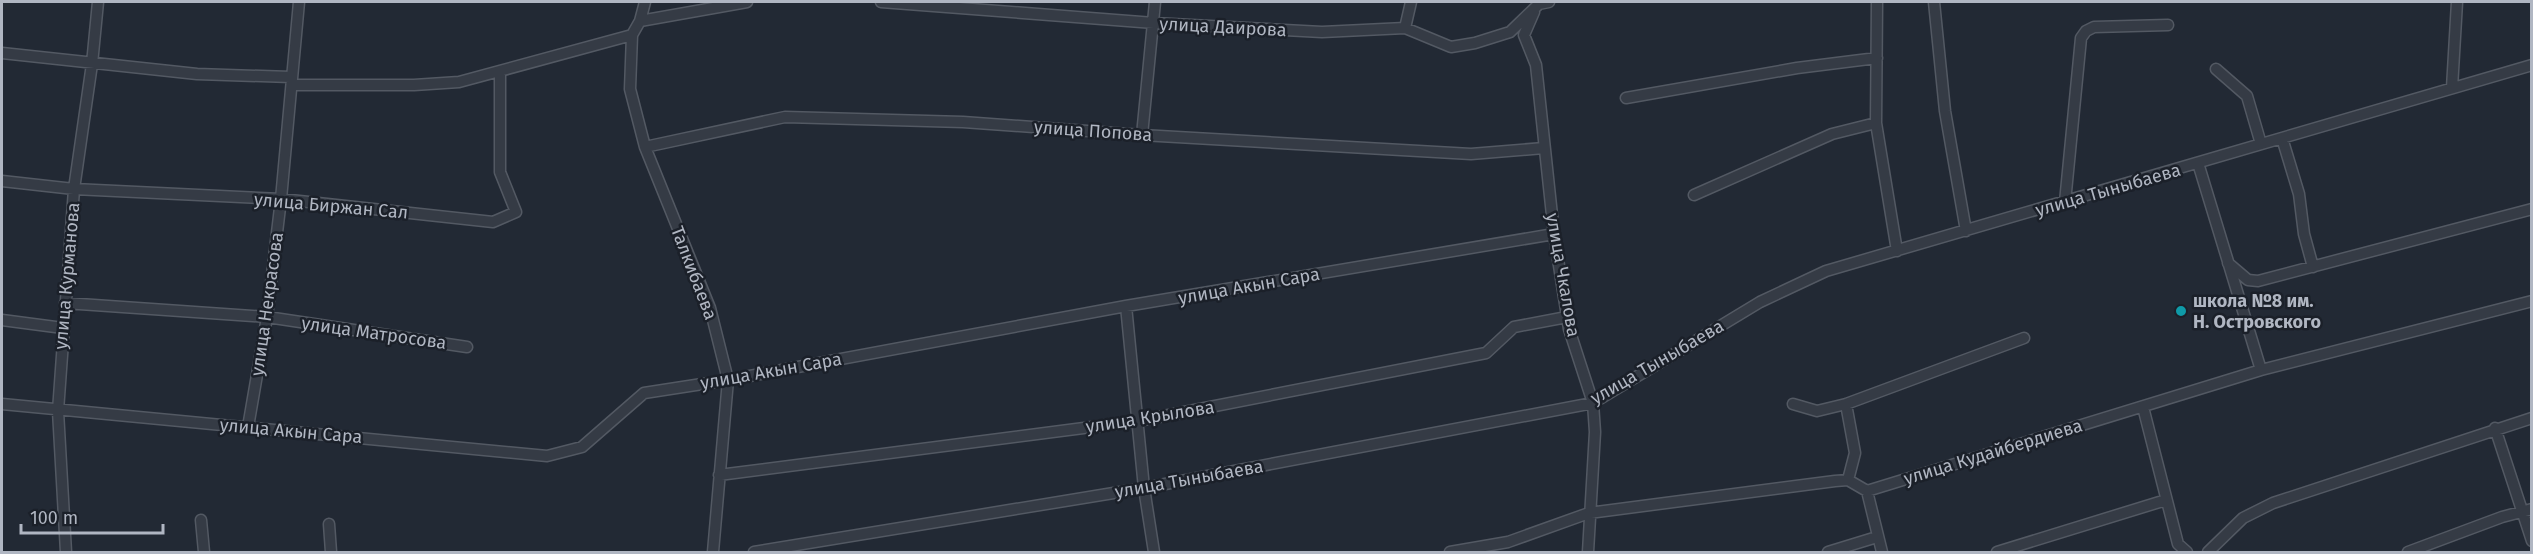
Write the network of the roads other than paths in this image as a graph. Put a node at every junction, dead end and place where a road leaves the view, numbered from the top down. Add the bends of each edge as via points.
1 (98, 2) edge
2 (300, 2) edge
3 (645, 2) edge
4 (747, 2) edge
5 (881, 2) edge
6 (1155, 2) edge
7 (1411, 2) edge
8 (1543, 2) edge
9 (1877, 2) edge
10 (1934, 2) edge
11 (2457, 2) edge
12 (639, 21) junction
13 (1154, 23) junction
14 (2168, 25) dead end
15 (1405, 28) junction
16 (632, 35) junction
17 (2, 53) edge
18 (1877, 58) junction
19 (92, 64) junction
20 (2532, 65) edge
21 (2216, 69) dead end
22 (500, 71) junction
23 (292, 81) junction
24 (2452, 88) junction
25 (1626, 98) dead end
26 (1876, 123) junction
27 (1142, 135) junction
28 (2282, 138) junction
29 (2261, 144) junction
30 (645, 147) junction
31 (1544, 148) junction
32 (2198, 163) junction
33 (2, 182) edge
34 (74, 189) junction
35 (1694, 195) dead end
36 (281, 199) junction
37 (2065, 202) junction
38 (2532, 209) edge
39 (1966, 231) junction
40 (1554, 234) junction
41 (1897, 251) junction
42 (2228, 263) junction
43 (2313, 267) junction
44 (2532, 301) edge
45 (65, 303) junction
46 (1126, 306) junction
47 (267, 317) junction
48 (1568, 317) junction
49 (2, 320) edge
50 (63, 328) junction
51 (2024, 338) dead end
52 (467, 347) dead end
53 (2261, 370) junction
54 (728, 380) junction
55 (1593, 403) junction
56 (2, 404) edge
57 (1793, 404) dead end
58 (1846, 404) junction
59 (2143, 406) junction
60 (57, 411) junction
61 (2532, 418) edge
62 (1138, 422) junction
63 (248, 427) junction
64 (2495, 428) junction
65 (719, 475) junction
66 (1848, 480) junction
67 (1144, 488) junction
68 (1868, 491) junction
69 (2166, 500) junction
70 (2527, 510) edge
71 (1589, 513) junction
72 (201, 520) dead end
73 (329, 524) dead end
74 (1877, 537) junction
75 (2532, 541) edge
76 (66, 552) edge
77 (204, 552) edge
78 (331, 552) edge
79 (713, 552) edge
80 (754, 552) edge
81 (1154, 552) edge
82 (1450, 552) edge
83 (1588, 552) edge
84 (1828, 552) edge
85 (1882, 552) edge
86 (1997, 552) edge
87 (2187, 552) edge
88 (2208, 552) edge
89 (2408, 552) edge

1 - 19 street, улица Курманова
2 - 23 street, улица Некрасова
3 - 12 street, Талкибаева
4 - 12 street
5 - 13 street, улица Даирова
6 - 13 street
7 - 15 street
8 - 15 street, улица Даирова via 1510,32 1475,43 1451,47
8 - 31 street, улица Чкалова via 1524,36 1536,65
9 - 18 street
10 - 39 street via 1945,111
11 - 24 street
12 - 16 street, Талкибаева
13 - 15 street, улица Даирова via 1322,32
13 - 27 street
14 - 37 street via 2094,27 2081,38
16 - 22 street
16 - 30 street, Талкибаева via 630,89
17 - 19 street
18 - 25 street
18 - 26 street
19 - 23 street
19 - 34 street, улица Курманова
20 - 24 street, улица Тыныбаева
21 - 29 street via 2247,96
22 - 23 street via 459,82 414,85
22 - 36 street, улица Биржан Сал via 500,172 516,212 493,222
23 - 36 street, улица Некрасова
24 - 28 street, улица Тыныбаева
26 - 35 street via 1832,134
26 - 41 street
27 - 30 street, улица Попова via 963,122 785,117
27 - 31 street, улица Попова via 1471,154
28 - 29 street, улица Тыныбаева
28 - 43 street via 2299,195
29 - 32 street, улица Тыныбаева
30 - 54 street, Талкибаева via 710,308
31 - 40 street, улица Чкалова
32 - 37 street, улица Тыныбаева
32 - 42 street
33 - 34 street, улица Биржан Сал
34 - 36 street, улица Биржан Сал
34 - 45 street, улица Курманова
36 - 47 street, улица Некрасова
37 - 39 street, улица Тыныбаева
38 - 43 street
39 - 41 street, улица Тыныбаева
40 - 46 street, улица Акын Сара
40 - 48 street, улица Чкалова
41 - 55 street, улица Тыныбаева via 1826,271 1760,302
42 - 43 street via 2253,282
42 - 53 street
44 - 53 street, улица Кудайбердиева
45 - 47 street, улица Матросова
45 - 50 street, улица Курманова
46 - 54 street, улица Акын Сара
46 - 62 street
47 - 52 street, улица Матросова
47 - 63 street, улица Некрасова
48 - 55 street, улица Чкалова
48 - 62 street, улица Крылова via 1514,327 1486,353
49 - 50 street
50 - 60 street, улица Курманова
51 - 58 street
53 - 59 street, улица Кудайбердиева
54 - 63 street, улица Акын Сара via 644,393 582,447 546,456
54 - 65 street, Талкибаева
55 - 67 street, улица Тыныбаева
55 - 71 street, улица Чкалова via 1595,432
56 - 60 street, улица Акын Сара
57 - 58 street via 1817,411
58 - 66 street via 1855,453
59 - 68 street, улица Кудайбердиева
59 - 69 street
60 - 63 street, улица Акын Сара
60 - 76 street, улица Курманова
61 - 64 street
62 - 65 street, улица Крылова
62 - 67 street
64 - 70 street
64 - 88 street via 2272,503 2243,518
65 - 79 street, Талкибаева
66 - 68 street
66 - 71 street
67 - 80 street, улица Тыныбаева
67 - 81 street
68 - 74 street
69 - 86 street
69 - 87 street via 2178,544
70 - 75 street
70 - 89 street
71 - 82 street via 1508,542
71 - 83 street, улица Чкалова
72 - 77 street
73 - 78 street
74 - 84 street
74 - 85 street

